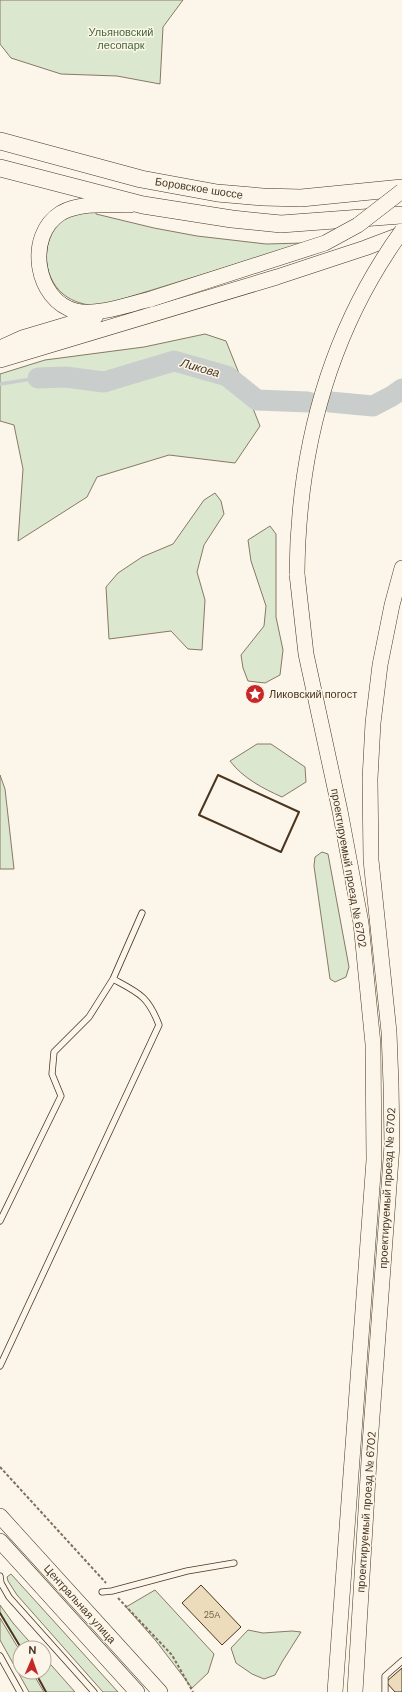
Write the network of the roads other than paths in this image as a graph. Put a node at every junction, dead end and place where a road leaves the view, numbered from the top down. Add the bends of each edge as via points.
1 (0, 141) edge
2 (0, 168) edge
3 (402, 189) edge
4 (143, 205) junction
5 (402, 215) edge
6 (402, 233) edge
7 (151, 299) junction
8 (0, 348) edge
9 (0, 360) edge
10 (402, 568) edge
11 (142, 913) dead end
12 (113, 979) junction
13 (0, 1220) edge
14 (0, 1366) edge
15 (0, 1516) edge
16 (0, 1541) edge
17 (234, 1564) dead end
18 (0, 1576) edge
19 (102, 1592) dead end
20 (0, 1656) edge
21 (402, 1661) edge
22 (20, 1692) edge
23 (94, 1692) edge
24 (137, 1692) edge
25 (160, 1692) edge
26 (335, 1692) edge
27 (355, 1692) edge
28 (385, 1692) edge

1 - 3 main road, Боровское шоссе via 141,179 216,193 264,198 301,198
2 - 4 main road
3 - 7 main road, bridge via 358,225 325,243
4 - 5 main road via 213,217 281,224
4 - 7 main road via 93,205 60,214 51,222 44,235 39,248 39,262 43,278 55,298 75,311 96,312
6 - 9 main road via 277,277
6 - 26 main road, проектируемый проезд № 6702, bridge via 362,296 333,360 321,396 310,444 297,535 297,574 306,654 361,923 373,1044 374,1160
7 - 8 main road via 35,334
10 - 27 main road, проектируемый проезд № 6702 via 380,666 370,779 371,860 389,1032 392,1144
11 - 12 lane
12 - 13 lane via 88,1017 54,1052 52,1074 61,1096
12 - 14 lane via 142,995 153,1009 159,1024
15 - 25 main road, Центральная улица
16 - 24 main road, Центральная улица
17 - 19 lane via 187,1570
18 - 23 lane via 9,1597
20 - 22 lane
21 - 28 lane via 385,1676

